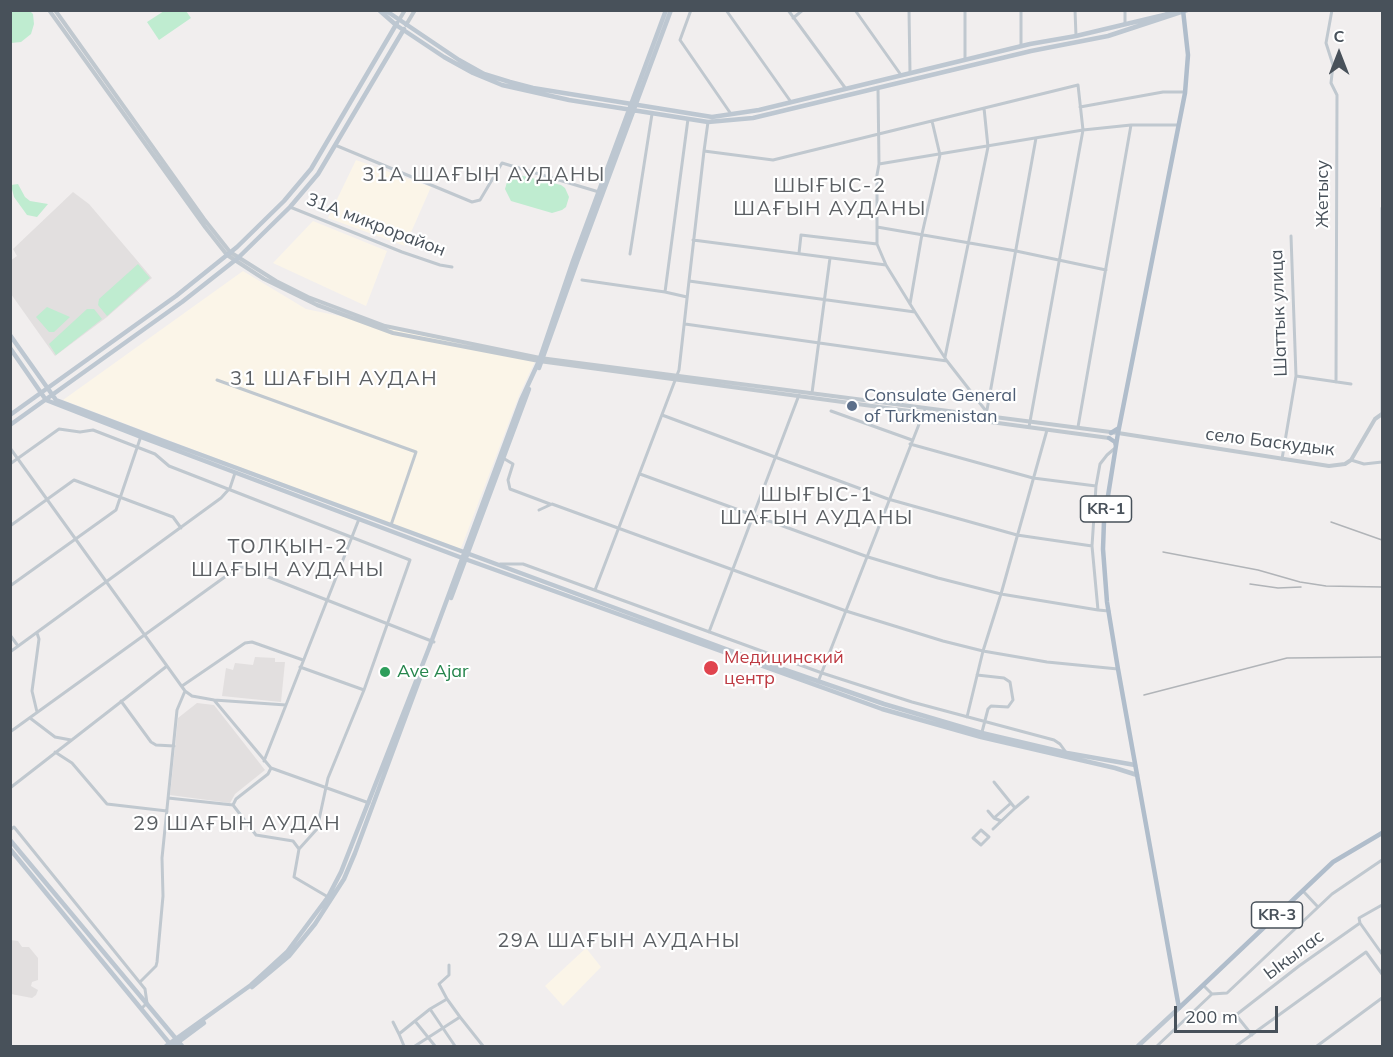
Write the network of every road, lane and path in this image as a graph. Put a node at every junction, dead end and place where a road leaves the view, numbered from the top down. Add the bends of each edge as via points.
1 (49, 10) edge
2 (55, 10) edge
3 (379, 10) edge
4 (385, 10) edge
5 (405, 10) edge
6 (415, 10) edge
7 (666, 10) edge
8 (671, 10) edge
9 (692, 10) edge
10 (726, 10) edge
11 (788, 10) edge
12 (803, 10) edge
13 (855, 10) edge
14 (909, 10) edge
15 (965, 10) edge
16 (1021, 10) edge
17 (1075, 10) edge
18 (1125, 10) edge
19 (1177, 10) edge
20 (1332, 10) edge
21 (1185, 11) edge
22 (793, 18) junction
23 (398, 23) junction
24 (1125, 24) junction
25 (405, 28) junction
26 (1076, 36) junction
27 (1030, 44) junction
28 (1022, 46) junction
29 (1031, 51) junction
30 (965, 60) junction
31 (910, 73) junction
32 (901, 76) junction
33 (878, 88) junction
34 (846, 89) junction
35 (1185, 92) junction
36 (848, 96) junction
37 (791, 102) junction
38 (633, 107) junction
39 (1080, 107) junction
40 (984, 108) junction
41 (652, 112) junction
42 (732, 115) junction
43 (688, 119) junction
44 (932, 121) junction
45 (708, 122) junction
46 (733, 122) junction
47 (1131, 125) junction
48 (1180, 125) junction
49 (1083, 130) junction
50 (878, 134) junction
51 (1036, 138) junction
52 (335, 145) junction
53 (988, 147) junction
54 (704, 151) junction
55 (940, 155) junction
56 (879, 164) junction
57 (601, 193) junction
58 (284, 201) junction
59 (290, 207) junction
60 (1383, 208) edge
61 (877, 227) junction
62 (922, 234) junction
63 (1291, 236) dead end
64 (693, 240) junction
65 (969, 243) junction
66 (877, 244) junction
67 (1016, 251) junction
68 (229, 254) junction
69 (630, 254) dead end
70 (798, 254) junction
71 (830, 258) junction
72 (236, 259) junction
73 (1060, 261) junction
74 (886, 265) junction
75 (452, 267) dead end
76 (1107, 270) junction
77 (582, 280) dead end
78 (689, 281) junction
79 (665, 292) junction
80 (687, 297) junction
81 (825, 299) junction
82 (910, 304) junction
83 (915, 312) junction
84 (685, 324) junction
85 (10, 335) edge
86 (820, 343) junction
87 (10, 348) edge
88 (946, 359) junction
89 (541, 360) junction
90 (1296, 376) junction
91 (676, 379) junction
92 (217, 380) dead end
93 (1336, 382) junction
94 (1351, 384) dead end
95 (47, 388) junction
96 (41, 393) junction
97 (800, 394) junction
98 (52, 396) junction
99 (812, 396) junction
100 (46, 400) junction
101 (831, 411) dead end
102 (924, 411) junction
103 (13, 413) edge
104 (1382, 414) edge
105 (662, 415) junction
106 (985, 416) junction
107 (20, 418) junction
108 (10, 425) edge
109 (1030, 425) junction
110 (1047, 427) junction
111 (1078, 431) junction
112 (1118, 433) junction
113 (141, 435) junction
114 (1110, 435) junction
115 (911, 442) junction
116 (1116, 447) junction
117 (10, 448) edge
118 (137, 448) junction
119 (776, 457) junction
120 (18, 458) junction
121 (503, 458) junction
122 (1282, 459) junction
123 (1351, 460) junction
124 (1383, 462) edge
125 (10, 464) edge
126 (235, 472) junction
127 (640, 474) junction
128 (1033, 478) junction
129 (1096, 486) junction
130 (230, 488) junction
131 (286, 489) junction
132 (120, 497) junction
133 (48, 499) junction
134 (888, 499) junction
135 (552, 504) junction
136 (539, 510) dead end
137 (754, 514) junction
138 (360, 516) junction
139 (10, 526) edge
140 (181, 528) junction
141 (390, 528) junction
142 (620, 528) junction
143 (1017, 535) junction
144 (352, 537) junction
145 (76, 538) junction
146 (1092, 546) junction
147 (465, 555) junction
148 (868, 557) junction
149 (496, 566) junction
150 (733, 569) junction
151 (108, 582) junction
152 (10, 586) edge
153 (595, 590) junction
154 (1001, 594) junction
155 (327, 600) junction
156 (1098, 610) junction
157 (846, 611) junction
158 (1109, 611) junction
159 (388, 624) junction
160 (709, 632) junction
161 (37, 633) junction
162 (10, 635) edge
163 (146, 635) junction
164 (433, 642) junction
165 (18, 646) junction
166 (983, 651) junction
167 (10, 652) edge
168 (303, 660) junction
169 (167, 666) junction
170 (300, 667) junction
171 (1118, 669) junction
172 (822, 673) junction
173 (977, 675) junction
174 (817, 684) junction
175 (182, 686) junction
176 (364, 690) junction
177 (185, 691) junction
178 (214, 700) junction
179 (121, 701) junction
180 (286, 705) junction
181 (37, 712) junction
182 (967, 717) junction
183 (30, 718) junction
184 (985, 721) junction
185 (10, 732) edge
186 (982, 735) junction
187 (71, 740) junction
188 (174, 746) junction
189 (55, 752) junction
190 (1068, 756) junction
191 (264, 761) junction
192 (1135, 765) junction
193 (271, 768) junction
194 (1137, 775) junction
195 (994, 782) dead end
196 (10, 788) edge
197 (326, 788) junction
198 (1028, 797) dead end
199 (168, 798) junction
200 (371, 803) junction
201 (1011, 803) junction
202 (233, 805) junction
203 (1015, 808) junction
204 (167, 811) junction
205 (988, 811) dead end
206 (994, 818) junction
207 (1001, 821) junction
208 (10, 822) edge
209 (14, 827) junction
210 (993, 829) dead end
211 (10, 830) edge
212 (1383, 833) edge
213 (973, 838) joint
214 (10, 840) edge
215 (10, 849) edge
216 (299, 849) junction
217 (1383, 860) edge
218 (1303, 891) junction
219 (329, 898) junction
220 (1383, 905) edge
221 (1318, 907) junction
222 (1360, 923) junction
223 (1383, 954) edge
224 (449, 965) dead end
225 (1383, 975) edge
226 (140, 982) junction
227 (1203, 985) junction
228 (1212, 994) junction
229 (1383, 998) edge
230 (447, 999) junction
231 (147, 1003) junction
232 (1179, 1008) junction
233 (141, 1009) junction
234 (430, 1009) junction
235 (460, 1017) junction
236 (415, 1021) junction
237 (393, 1022) dead end
238 (442, 1029) junction
239 (399, 1034) junction
240 (1252, 1035) junction
241 (429, 1038) junction
242 (179, 1042) edge
243 (170, 1046) edge
244 (404, 1047) edge
245 (415, 1047) edge
246 (435, 1047) edge
247 (455, 1047) edge
248 (483, 1047) edge
249 (1138, 1047) edge
250 (1157, 1047) edge
251 (1236, 1047) edge
252 (1317, 1047) edge

1 - 68 street via 205,227
2 - 68 street
3 - 23 main road
4 - 23 main road
5 - 23 street
6 - 25 street
7 - 38 main road
8 - 38 main road
9 - 42 street via 680,40
10 - 37 street
11 - 22 street
12 - 22 street
13 - 32 street
14 - 31 street
15 - 30 street
16 - 28 street
17 - 26 street
18 - 24 street
19 - 24 main road
20 - 93 street, Жетысу via 1326,43 1333,65 1331,83 1337,95
21 - 29 main road via 1108,36
21 - 35 main road, KR-1
22 - 34 street
23 - 25 main road
23 - 58 main road via 311,169
24 - 26 main road
25 - 38 main road via 463,68 502,85 568,100
25 - 52 main road
26 - 27 main road
27 - 28 main road
27 - 29 main road
28 - 30 main road
29 - 33 main road
30 - 31 main road
31 - 32 main road
32 - 34 main road
33 - 36 main road
33 - 50 street
34 - 36 street
34 - 37 main road
35 - 39 street via 1163,92
35 - 48 main road, KR-1
36 - 46 main road
37 - 42 main road
38 - 41 main road
38 - 42 main road via 712,117
38 - 57 main road
39 - 40 street via 1078,85
39 - 49 street
40 - 44 street
40 - 53 street
41 - 43 main road
41 - 69 street
42 - 46 street
43 - 45 main road
43 - 79 street
44 - 50 street
44 - 55 street
45 - 46 main road
45 - 54 street
47 - 48 street
47 - 49 street
47 - 76 street
48 - 112 main road, KR-1
49 - 51 street
49 - 73 street
50 - 54 street via 773,160
50 - 56 street
51 - 53 street
51 - 67 street
52 - 57 street via 472,202 480,200 502,163
52 - 59 main road via 318,174
53 - 55 street
53 - 65 street
54 - 64 street
55 - 56 street
55 - 62 street
56 - 61 street
57 - 89 main road
58 - 59 main road
58 - 68 main road
59 - 72 main road
59 - 75 street, 31А микрорайон via 402,252
60 - 104 street
61 - 62 street
61 - 66 street
62 - 65 street
62 - 82 street
63 - 90 street, Шаттык улица
64 - 70 street
64 - 78 street
65 - 67 street
65 - 88 street
66 - 70 street via 801,235
66 - 74 street
67 - 73 street
67 - 106 street
68 - 72 street, село Баскудык
68 - 95 main road
70 - 71 street
71 - 74 street
71 - 81 street
72 - 89 street, село Баскудык via 264,279 317,305 393,333
72 - 98 main road
73 - 76 street
73 - 109 street
74 - 82 street
76 - 111 street
77 - 79 street
78 - 80 street
78 - 81 street
79 - 80 street
80 - 84 street
81 - 83 street
81 - 86 street
82 - 83 street
83 - 88 street
84 - 86 street
84 - 91 street
85 - 95 main road
86 - 88 street
86 - 99 street
87 - 96 main road
88 - 106 street
89 - 91 street, село Баскудык
89 - 121 main road
89 - 147 main road via 521,400
90 - 93 street
90 - 122 street, Шаттык улица
91 - 97 street, село Баскудык
91 - 105 street
92 - 141 street via 416,452
93 - 94 street
95 - 96 main road
95 - 98 main road
96 - 100 main road
96 - 103 main road
97 - 99 street, село Баскудык
97 - 119 street
98 - 100 main road
98 - 113 main road
99 - 102 street, село Баскудык
100 - 107 main road
100 - 113 main road
101 - 115 street
102 - 106 street, село Баскудык
102 - 115 street
103 - 107 main road
104 - 123 street, село Баскудык via 1375,419
105 - 119 street
105 - 127 street
106 - 109 street, село Баскудык
107 - 108 main road
109 - 110 street, село Баскудык
110 - 111 street, село Баскудык
110 - 128 street
111 - 114 street, село Баскудык
112 - 114 main road
112 - 114 street, село Баскудык
112 - 116 main road, KR-1
112 - 122 street, село Баскудык
113 - 118 street
113 - 126 main road
113 - 131 main road
114 - 116 main road
115 - 128 street
115 - 134 street
116 - 129 street via 1100,464
116 - 158 main road, KR-1 via 1104,531
117 - 120 street
118 - 120 street via 93,430 62,428
118 - 130 street via 169,466
118 - 132 street
119 - 134 street
119 - 137 street
120 - 125 street
120 - 133 street
121 - 135 street via 513,464 508,480 510,489
121 - 147 main road
122 - 123 street, село Баскудык via 1329,466
123 - 124 street via 1364,464
126 - 130 street
126 - 131 main road
127 - 137 street
127 - 142 street
128 - 129 street
128 - 143 street
129 - 146 street
130 - 140 street
130 - 144 street
131 - 138 main road
132 - 133 street via 74,480
132 - 140 street via 173,517
132 - 145 street via 116,510
133 - 139 street
133 - 145 street
134 - 143 street
134 - 148 street
135 - 136 street
135 - 142 street
137 - 148 street
137 - 150 street
138 - 141 main road
138 - 144 street
140 - 151 street
141 - 147 main road
142 - 150 street
142 - 153 street
143 - 146 street
143 - 154 street
144 - 155 street
144 - 159 street via 410,560
145 - 151 street
145 - 152 street
146 - 156 street
147 - 149 main road
147 - 164 main road
148 - 154 street
148 - 157 street
149 - 153 street via 523,564
149 - 174 main road
150 - 157 street
150 - 160 street
151 - 161 street
151 - 163 street
153 - 160 street
154 - 156 street
154 - 166 street
155 - 159 street
155 - 163 street via 240,566
155 - 168 street
156 - 158 street
157 - 166 street
157 - 172 street
158 - 171 main road, KR-1
159 - 164 street
159 - 176 street
160 - 172 street
161 - 165 street
161 - 181 street via 32,691
162 - 165 street
163 - 169 street
163 - 181 street
164 - 200 main road
165 - 167 street
166 - 171 street
166 - 173 street
168 - 170 street
168 - 175 street via 245,643
169 - 175 street
169 - 179 street
170 - 176 street
170 - 180 street
171 - 192 main road, KR-1
172 - 174 street
172 - 182 street
173 - 182 street
173 - 184 street via 1010,682 1011,705 991,706
174 - 186 main road via 907,717
175 - 177 street
176 - 197 street
177 - 178 street
177 - 188 street via 177,710
178 - 180 street
178 - 191 street
179 - 187 street
179 - 188 street via 151,742
180 - 191 street
181 - 183 street
182 - 184 street
183 - 185 street
183 - 187 street via 55,737
184 - 186 street
184 - 190 street via 1054,740
186 - 190 main road
187 - 189 street
188 - 199 street
189 - 196 street
189 - 204 street via 72,763 107,804
190 - 192 main road
190 - 194 main road
191 - 193 street
192 - 194 main road, KR-1
193 - 197 street
193 - 202 street
194 - 232 main road, KR-1
195 - 201 street
197 - 200 street
197 - 216 street via 317,829
198 - 203 street
199 - 202 street
199 - 204 street
200 - 219 main road
201 - 203 street
201 - 206 street
202 - 216 street via 256,835 293,841
203 - 207 street
204 - 226 street via 157,962
205 - 206 street
206 - 207 street
207 - 210 street
208 - 209 street
209 - 211 street
209 - 226 street
212 - 218 main road, KR-3 via 1333,862
213 - 213 street via 981,845 989,837 981,830
214 - 231 main road
215 - 233 main road
216 - 219 street via 294,877
217 - 221 street
218 - 221 street
218 - 227 main road, KR-3
219 - 242 main road via 287,952
220 - 222 street via 1359,918
221 - 228 street via 1227,993
222 - 223 street
222 - 240 street, Ыкылас via 1236,1015
224 - 230 street via 449,975 439,984
225 - 240 street via 1366,952
226 - 231 street via 146,989
227 - 228 street
227 - 232 main road, KR-3
228 - 250 street
229 - 252 street
230 - 234 street
230 - 235 street
231 - 233 street
231 - 242 main road
232 - 249 main road, KR-3
233 - 243 main road
234 - 236 street
234 - 238 street
235 - 238 street
235 - 248 street
236 - 239 street
236 - 241 street
237 - 239 street
238 - 241 street
238 - 247 street
239 - 244 street
240 - 251 street
241 - 245 street
241 - 246 street
242 - 243 main road

